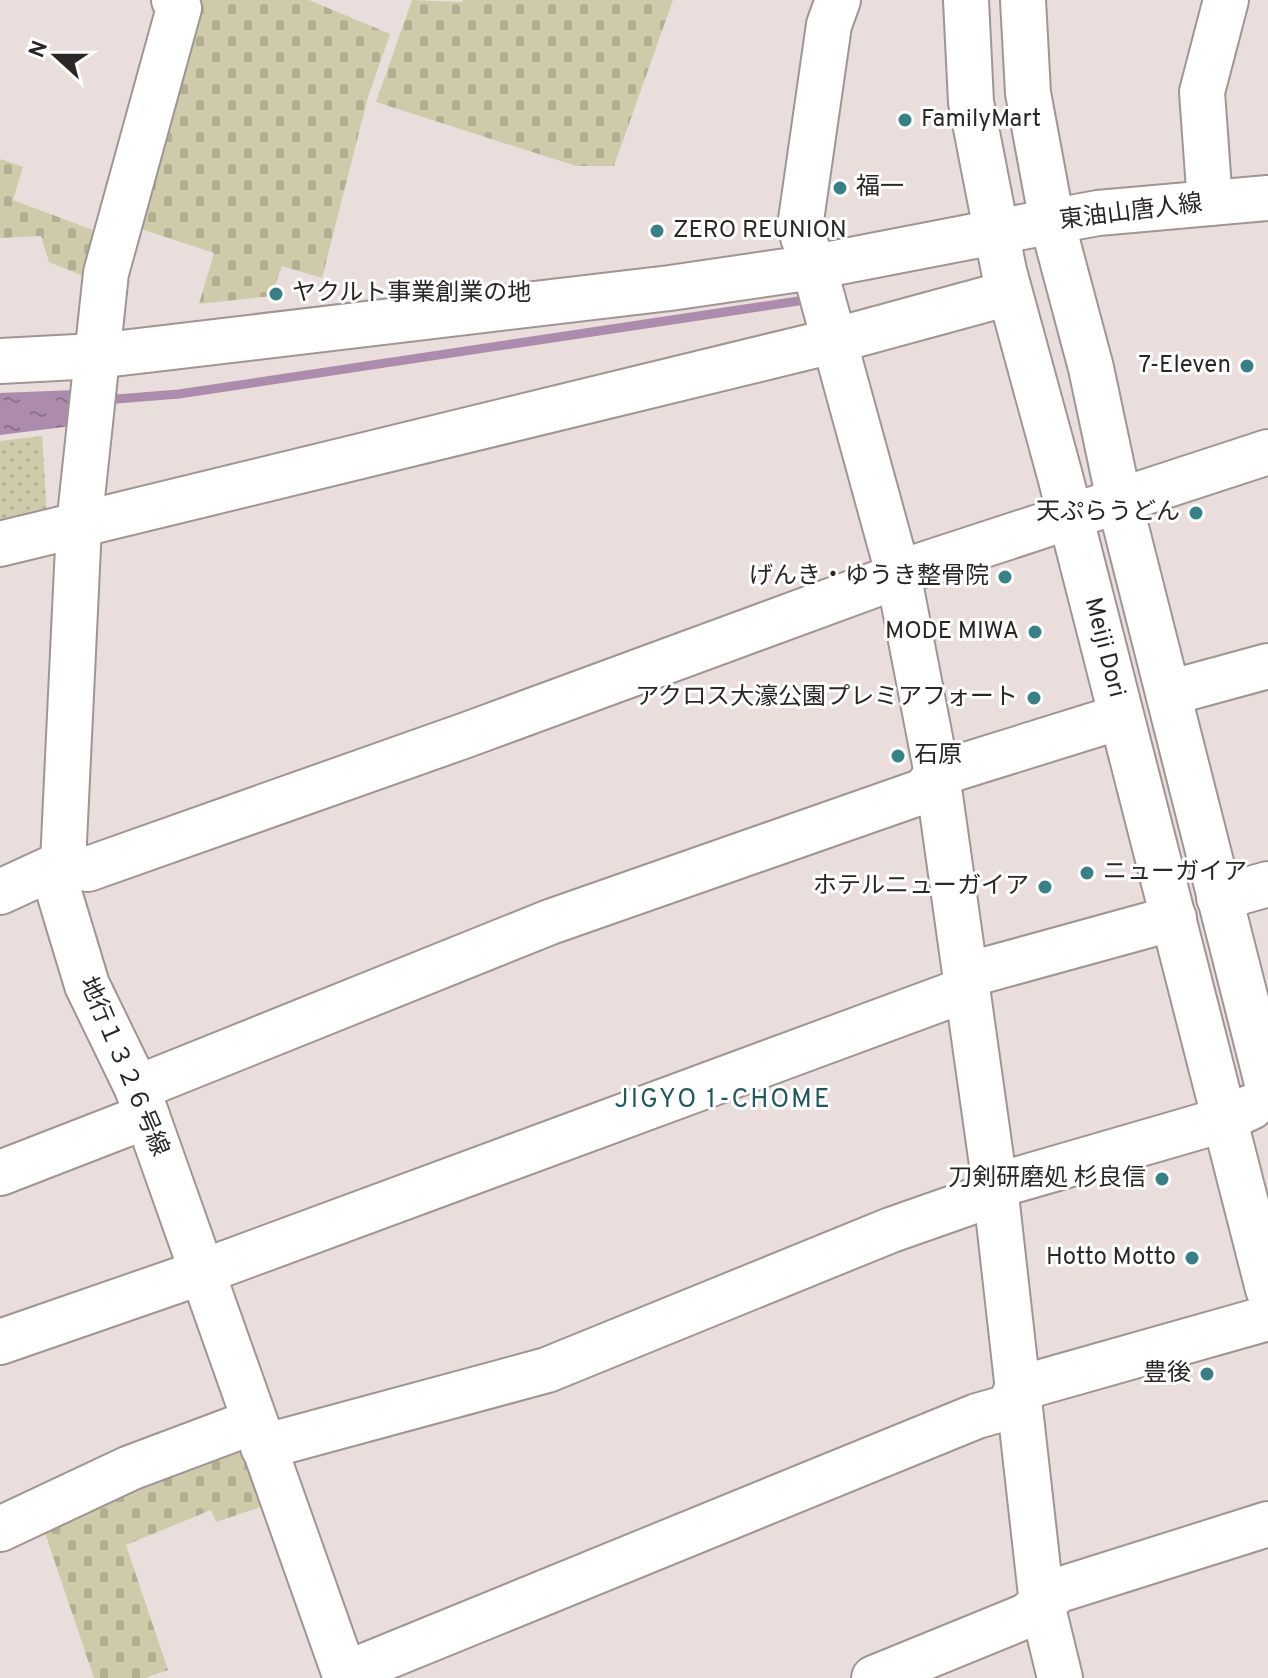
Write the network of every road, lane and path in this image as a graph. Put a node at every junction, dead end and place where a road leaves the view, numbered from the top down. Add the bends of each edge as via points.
1 (174, 0) edge
2 (838, 0) edge
3 (966, 0) edge
4 (1023, 0) edge
5 (1226, 0) edge
6 (1268, 198) edge
7 (1210, 203) junction
8 (1052, 222) junction
9 (995, 232) junction
10 (814, 267) junction
11 (1009, 293) junction
12 (833, 341) junction
13 (0, 361) edge
14 (95, 368) junction
15 (1268, 452) edge
16 (1119, 500) junction
17 (1070, 515) junction
18 (79, 526) junction
19 (0, 544) edge
20 (898, 573) junction
21 (1268, 666) edge
22 (1169, 693) junction
23 (1120, 717) junction
24 (937, 774) junction
25 (63, 863) junction
26 (1268, 884) edge
27 (0, 892) edge
28 (1219, 898) junction
29 (1174, 918) junction
30 (967, 975) junction
31 (1268, 1087) edge
32 (1268, 1099) edge
33 (142, 1102) junction
34 (1226, 1119) junction
35 (0, 1173) edge
36 (995, 1186) junction
37 (202, 1272) junction
38 (1268, 1289) edge
39 (1268, 1318) edge
40 (0, 1342) edge
41 (1017, 1389) junction
42 (259, 1434) junction
43 (1268, 1524) edge
44 (0, 1529) edge
45 (1042, 1604) junction
46 (346, 1676) edge
47 (874, 1678) edge
48 (1060, 1678) edge

1 - 14 street, 地行１３２６号線 via 179,8 106,273
2 - 10 street via 829,25 801,220
3 - 9 street, Meiji Dori via 971,102
4 - 8 street via 1028,93
5 - 7 street via 1202,92
6 - 7 street, 東油山唐人線
7 - 8 street, 東油山唐人線
8 - 9 street, 東油山唐人線
8 - 16 street
9 - 10 street, 東油山唐人線
9 - 11 street, Meiji Dori
10 - 12 street
10 - 14 street, 東油山唐人線
11 - 12 street
11 - 17 street, Meiji Dori
12 - 18 street
12 - 20 street
13 - 14 street, 東油山唐人線
14 - 18 street, 地行１３２６号線
15 - 16 street
16 - 17 street
16 - 22 street
17 - 20 street
17 - 23 street, Meiji Dori
18 - 19 street
18 - 25 street, 地行１３２６号線
20 - 24 street
20 - 25 street via 88,869
21 - 22 street
22 - 28 street
23 - 24 street
23 - 29 street, Meiji Dori
24 - 30 street
24 - 33 street via 924,791 550,922
25 - 27 street
25 - 33 street, 地行１３２６号線 via 58,889 87,985
26 - 28 street
28 - 31 street
29 - 30 street
29 - 34 street, Meiji Dori
30 - 36 street
30 - 37 street via 962,991
32 - 34 street
33 - 35 street
33 - 37 street, 地行１３２６号線
34 - 36 street
34 - 38 street, Meiji Dori
36 - 41 street
36 - 42 street via 985,1197 547,1370
37 - 40 street
37 - 42 street, 地行１３２６号線
39 - 41 street
41 - 45 street
41 - 46 street via 1009,1407
42 - 44 street via 130,1468
42 - 46 street, 地行１３２６号線
43 - 45 street via 1059,1590
45 - 47 street via 1026,1616
45 - 48 street

